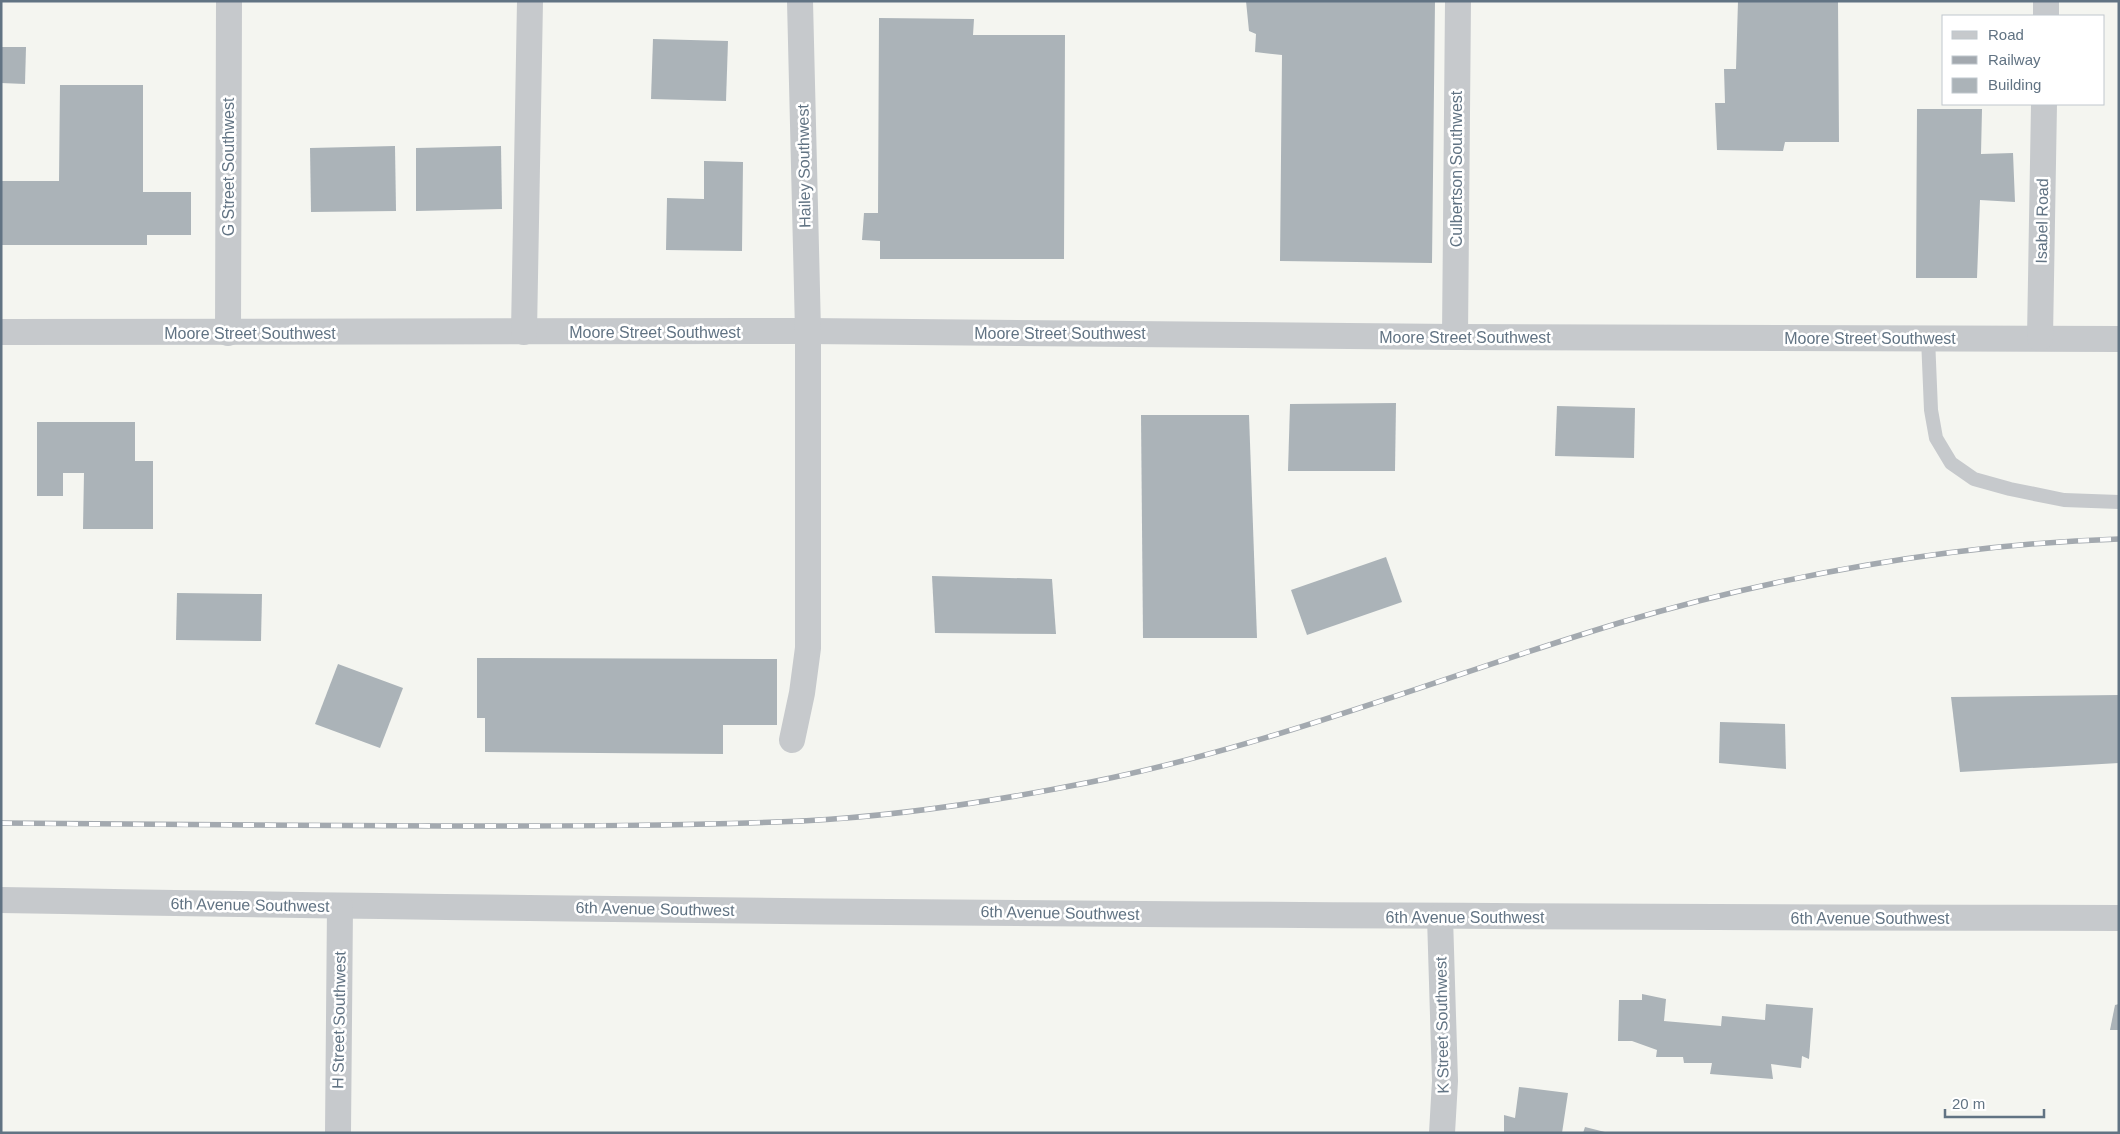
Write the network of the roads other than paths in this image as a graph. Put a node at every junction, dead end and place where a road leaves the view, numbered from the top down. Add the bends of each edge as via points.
1 (229, 1) edge
2 (530, 1) edge
3 (800, 1) edge
4 (1458, 1) edge
5 (2046, 1) edge
6 (2046, 15) edge
7 (2044, 105) edge
8 (808, 331) junction
9 (1, 332) edge
10 (524, 332) junction
11 (228, 333) junction
12 (1455, 337) junction
13 (1928, 338) junction
14 (2040, 338) junction
15 (2119, 339) edge
16 (2119, 502) edge
17 (792, 740) dead end
18 (1, 900) edge
19 (340, 906) junction
20 (1440, 917) junction
21 (2119, 918) edge
22 (338, 1133) edge
23 (1442, 1133) edge

1 - 11 street, G Street Southwest
2 - 10 street
3 - 8 street, Hailey Southwest
4 - 12 street, Culbertson Southwest
5 - 6 street
7 - 14 street, Isabel Road
8 - 10 street, Moore Street Southwest
8 - 12 street, Moore Street Southwest
8 - 17 street, Hailey Southwest via 808,648
9 - 11 street, Moore Street Southwest
10 - 11 street, Moore Street Southwest
12 - 13 street, Moore Street Southwest
13 - 14 street, Moore Street Southwest
13 - 16 lane via 1930,410 1936,438 1951,463 1974,479 2010,489 2064,500
14 - 15 street, Moore Street Southwest
18 - 19 street, 6th Avenue Southwest
19 - 20 street, 6th Avenue Southwest
19 - 22 street, H Street Southwest
20 - 21 street, 6th Avenue Southwest
20 - 23 street, K Street Southwest via 1445,1081

